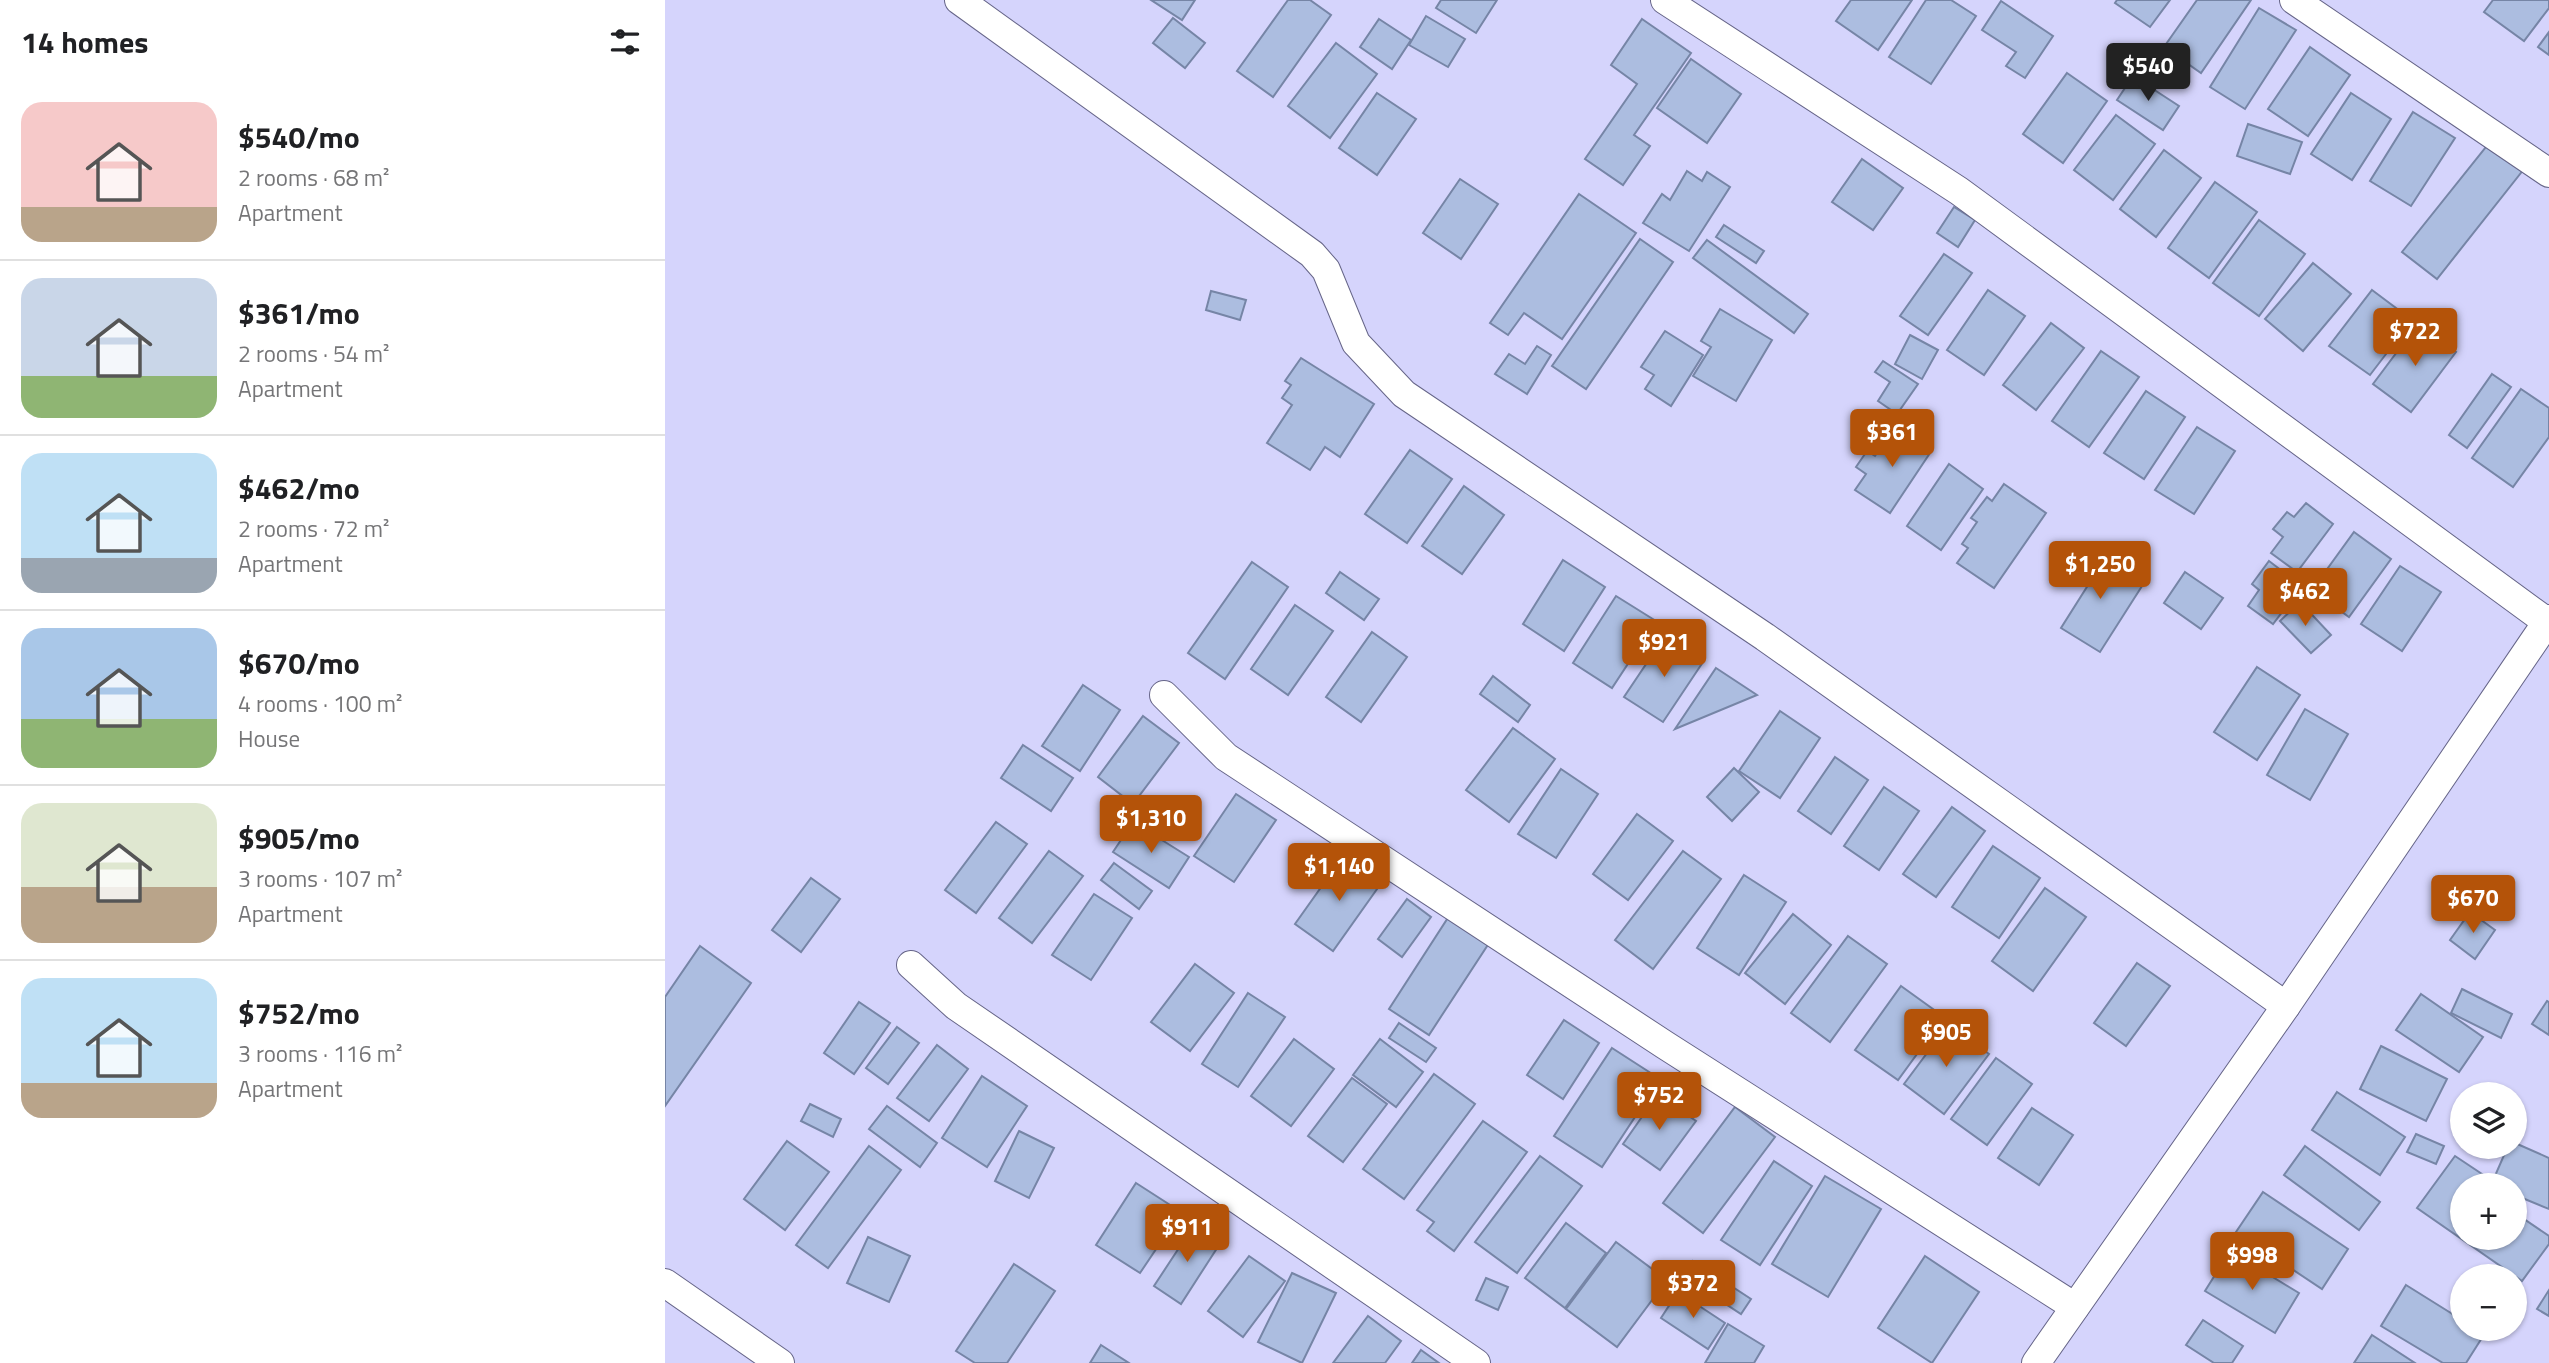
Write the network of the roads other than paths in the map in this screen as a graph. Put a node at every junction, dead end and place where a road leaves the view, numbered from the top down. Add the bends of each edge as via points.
1 (959, 0) edge
2 (1665, 0) edge
3 (2294, 0) edge
4 (2549, 173) edge
5 (2548, 620) edge
6 (1164, 695) dead end
7 (911, 965) dead end
8 (2286, 1006) junction
9 (665, 1283) edge
10 (2075, 1307) junction
11 (780, 1363) edge
12 (1476, 1363) edge
13 (2036, 1363) edge

1 - 8 street via 1312,254 1326,270 1356,343 1404,394 1765,637
2 - 5 street via 1959,191
3 - 4 street
5 - 8 street
6 - 10 street via 1226,757
7 - 12 street via 956,1006
8 - 10 street
9 - 11 street
10 - 13 street

